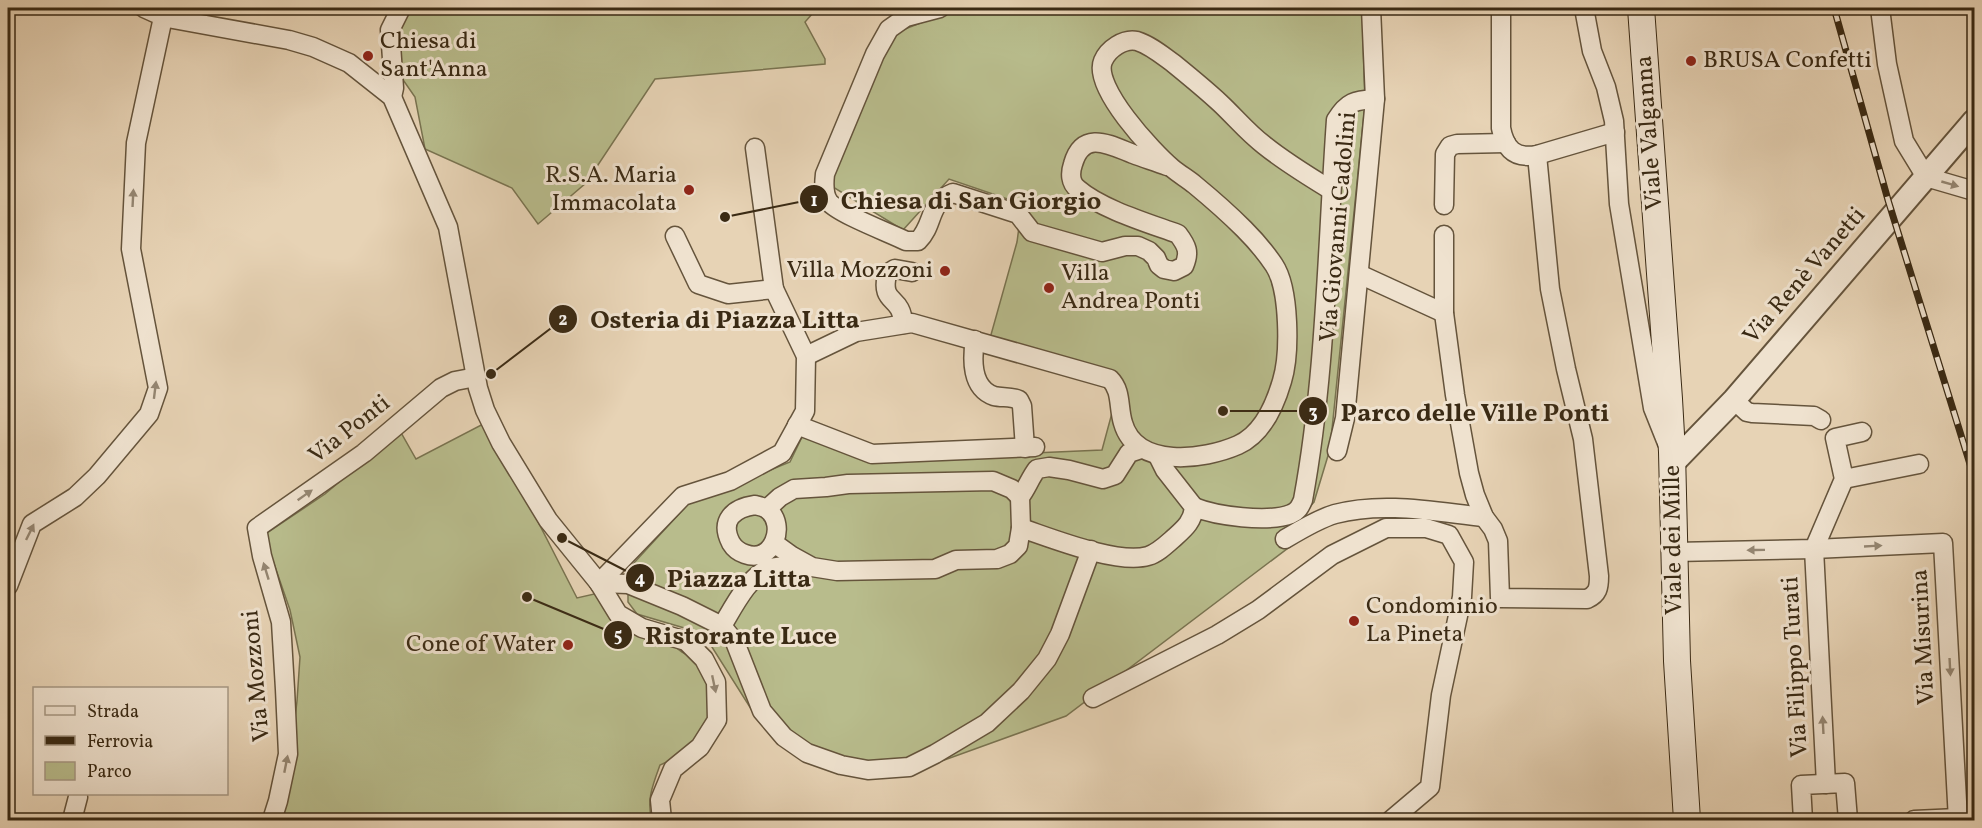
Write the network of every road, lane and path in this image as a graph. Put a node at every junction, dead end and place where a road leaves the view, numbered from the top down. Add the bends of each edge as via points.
1 (144, 8) edge
2 (401, 8) edge
3 (940, 8) edge
4 (1371, 8) edge
5 (1501, 8) edge
6 (1584, 8) edge
7 (1641, 8) edge
8 (1880, 8) edge
9 (165, 11) edge
10 (392, 97) junction
11 (1375, 99) junction
12 (1974, 121) edge
13 (1615, 132) junction
14 (1506, 143) junction
15 (756, 147) dead end
16 (1537, 155) junction
17 (1172, 168) junction
18 (1926, 177) junction
19 (1331, 190) junction
20 (1974, 191) edge
21 (1444, 205) dead end
22 (1444, 235) dead end
23 (675, 236) dead end
24 (1660, 259) joint
25 (912, 272) dead end
26 (1359, 274) junction
27 (774, 289) junction
28 (1444, 313) junction
29 (898, 325) junction
30 (975, 340) junction
31 (806, 356) junction
32 (476, 377) junction
33 (1734, 400) junction
34 (1821, 420) dead end
35 (797, 425) junction
36 (1862, 432) dead end
37 (1337, 451) dead end
38 (1149, 452) junction
39 (1672, 458) junction
40 (1919, 464) dead end
41 (1844, 479) junction
42 (1020, 497) junction
43 (1194, 507) junction
44 (767, 509) junction
45 (1484, 517) junction
46 (257, 528) joint
47 (1021, 528) junction
48 (1285, 539) dead end
49 (774, 543) junction
50 (1814, 549) junction
51 (1091, 550) junction
52 (1675, 552) junction
53 (813, 567) junction
54 (599, 582) junction
55 (8, 586) edge
56 (722, 626) junction
57 (1093, 698) dead end
58 (1826, 784) junction
59 (78, 797) dead end
60 (1958, 819) edge
61 (72, 820) edge
62 (272, 820) edge
63 (663, 820) edge
64 (1391, 820) edge
65 (1687, 820) edge
66 (1803, 820) edge
67 (1848, 820) edge
68 (1914, 820) edge

1 - 9 street via 155,13
2 - 10 street via 390,30
3 - 17 street via 906,17 889,28 875,54 825,174 827,201 837,209 906,241 918,241 925,234 936,204 953,193 1018,214 1032,232 1102,252 1138,246 1149,250 1164,269 1174,271 1184,266 1189,255 1178,234 1098,202 1076,188 1070,176 1079,150 1091,143 1104,142
4 - 11 street, Via Giovanni Cadolini
5 - 14 street via 1501,128
6 - 13 street
7 - 24 main road, Viale Valganna
8 - 18 street via 1887,64 1904,141
9 - 10 street via 173,19 314,47 349,63
55 -> 9 street via 32,524 75,497 97,476 149,414 158,388 131,249 136,143
10 - 32 street via 448,227
11 - 19 street via 1358,100 1344,108 1336,120
11 - 26 street, Via Giovanni Cadolini
12 - 18 street, Via Renè Vanetti
13 - 16 street
13 - 39 street via 1619,204 1653,408
14 - 16 street via 1515,154
14 - 21 street via 1450,146 1445,154
15 - 27 street
16 - 45 street via 1550,289 1583,440 1599,588 1594,596 1587,600 1500,598 1498,541
17 - 19 street via 1104,86 1102,62 1114,46 1135,40 1156,50 1264,145
17 - 38 street via 1244,229 1276,267 1288,336 1286,369 1275,405 1256,432 1240,445 1176,458
18 -> 20 street
18 - 33 street, Via Renè Vanetti
19 - 43 street via 1321,363 1303,501 1299,509 1283,516 1221,515
22 - 28 street
23 - 27 street via 698,284 728,294
24 - 39 main road, Viale dei Mille
25 - 29 street via 895,269 887,274 887,296 903,312
26 - 28 street
26 - 37 street, Via Giovanni Cadolini via 1345,418
27 - 31 street
28 - 45 street via 1469,473
29 - 30 street via 912,323
29 - 31 street via 856,332
30 - 35 street via 973,369 982,387 994,396 1019,400 1030,447 872,454
30 - 38 street via 1110,379 1116,384 1130,439
31 - 35 street via 804,411
46 -> 32 street, Via Ponti via 364,453 441,388
32 - 54 street via 485,410 501,443 548,520
33 - 34 street via 1747,412 1814,416
33 - 39 street, Via Renè Vanetti
35 - 54 street via 782,453 730,481 683,496
36 - 41 street via 1836,438
38 - 42 street via 1129,453 1115,475 1103,479 1069,470 1037,469
38 - 43 street
39 - 52 main road, Viale dei Mille
40 - 41 street
41 - 50 street
42 - 44 street via 993,481 848,484 794,489
42 - 47 street
43 - 51 street via 1186,527 1149,556 1130,559
44 - 49 street via 776,524
44 - 49 street via 755,505 732,513 728,533 738,551 748,555 759,556
45 - 48 street via 1362,508 1333,514
62 -> 46 street, Via Mozzoni via 288,754 285,689 281,622
47 - 51 street
47 - 53 street via 1018,546 997,559 956,560 935,569 837,571
49 - 53 street
50 -> 52 street, Via Misurina
58 -> 50 street, Via Filippo Turati
50 -> 60 street, Via Misurina via 1943,543
51 - 56 street via 1060,634 1047,659 1021,691 987,723 909,767 868,770 841,765 807,753 784,738 762,711 735,642
52 - 65 main road, Viale dei Mille
53 - 56 street via 769,569 750,582
54 - 56 street via 628,584
54 -> 63 street via 618,614 642,628 686,641 704,659 716,682 717,720 700,747 673,769 660,800
57 - 64 street via 1217,635 1332,555 1386,528 1426,528 1449,535 1464,562 1462,597 1441,695 1430,787
58 - 66 street via 1801,785
58 - 67 street via 1845,783
59 - 61 street
60 - 68 street

